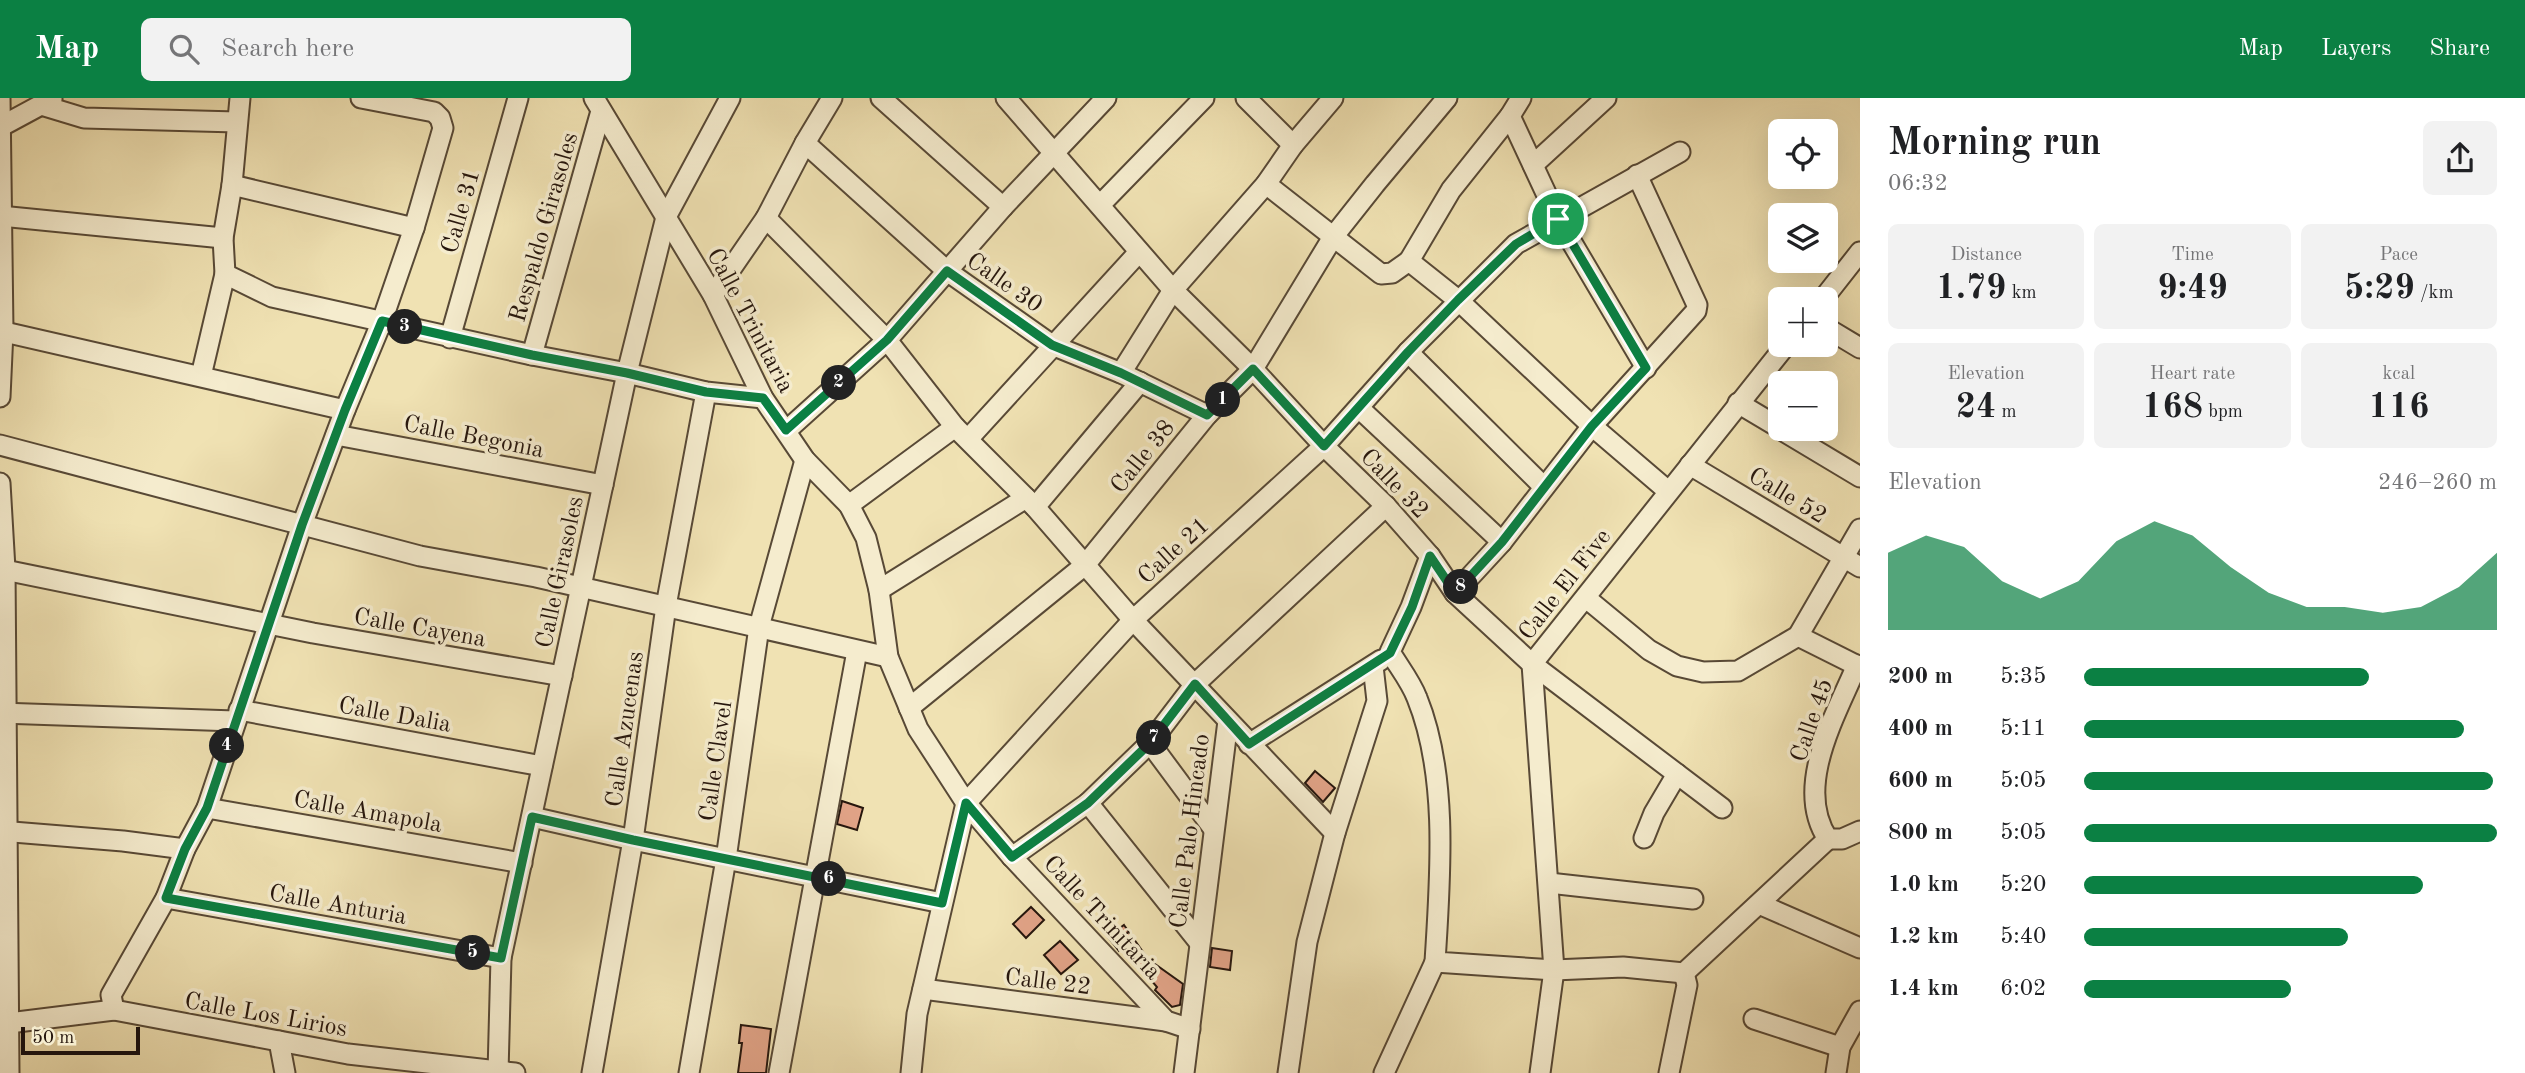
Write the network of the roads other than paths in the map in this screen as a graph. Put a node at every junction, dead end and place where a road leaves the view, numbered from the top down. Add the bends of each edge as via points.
1 (0, 98) edge
2 (240, 98) edge
3 (362, 98) edge
4 (447, 98) edge
5 (518, 98) edge
6 (730, 98) edge
7 (832, 98) edge
8 (881, 98) edge
9 (1006, 98) edge
10 (1106, 98) edge
11 (1204, 98) edge
12 (1246, 98) edge
13 (1333, 98) edge
14 (1447, 98) edge
15 (1521, 98) edge
16 (1606, 98) edge
17 (47, 101) edge
18 (598, 105) edge
19 (1510, 116) junction
20 (440, 118) junction
21 (237, 122) junction
22 (0, 127) edge
23 (805, 143) junction
24 (1293, 145) junction
25 (1680, 152) dead end
26 (1055, 153) junction
27 (1533, 164) junction
28 (1637, 175) junction
29 (1266, 184) junction
30 (232, 185) junction
31 (1100, 205) junction
32 (1003, 207) junction
33 (1, 216) edge
34 (666, 217) junction
35 (766, 218) junction
36 (1558, 219) junction
37 (414, 228) junction
38 (1333, 237) junction
39 (223, 238) junction
40 (1139, 252) junction
41 (1860, 252) edge
42 (1409, 261) junction
43 (947, 271) junction
44 (225, 274) junction
45 (1832, 287) edge
46 (1173, 290) junction
47 (713, 295) junction
48 (1458, 300) junction
49 (382, 321) junction
50 (1, 331) edge
51 (1838, 335) edge
52 (450, 338) junction
53 (887, 340) junction
54 (1052, 345) junction
55 (1860, 348) edge
56 (1408, 352) junction
57 (532, 355) junction
58 (1776, 357) edge
59 (1646, 368) junction
60 (1253, 369) junction
61 (627, 373) junction
62 (1121, 373) junction
63 (201, 376) junction
64 (1140, 382) junction
65 (706, 392) junction
66 (0, 397) edge
67 (763, 398) junction
68 (1738, 403) junction
69 (1359, 408) junction
70 (345, 410) junction
71 (1207, 415) junction
72 (1768, 422) edge
73 (1592, 426) junction
74 (786, 430) junction
75 (962, 433) junction
76 (336, 435) junction
77 (1800, 441) edge
78 (0, 445) edge
79 (1324, 446) junction
80 (805, 460) junction
81 (1690, 465) junction
82 (1860, 477) edge
83 (0, 483) edge
84 (603, 485) junction
85 (1544, 487) junction
86 (1668, 491) junction
87 (1030, 503) junction
88 (849, 505) junction
89 (1386, 506) junction
90 (302, 525) junction
91 (1860, 529) edge
92 (1502, 542) junction
93 (1430, 556) junction
94 (1843, 557) junction
95 (1085, 565) junction
96 (1860, 568) edge
97 (2, 569) edge
98 (581, 587) junction
99 (879, 590) junction
100 (1455, 593) junction
101 (1587, 598) junction
102 (666, 606) junction
103 (1133, 620) junction
104 (271, 623) junction
105 (760, 627) junction
106 (1798, 636) junction
107 (857, 651) junction
108 (1390, 653) junction
109 (888, 657) junction
110 (1532, 664) junction
111 (1373, 666) junction
112 (1858, 666) edge
113 (562, 677) junction
114 (1195, 684) junction
115 (909, 708) junction
116 (2, 713) edge
117 (237, 716) junction
118 (1228, 721) junction
119 (1150, 743) junction
120 (1249, 744) junction
121 (542, 766) junction
122 (1677, 774) junction
123 (966, 803) junction
124 (1088, 803) junction
125 (207, 808) junction
126 (1721, 808) dead end
127 (532, 817) junction
128 (1213, 828) junction
129 (4, 831) edge
130 (1860, 831) edge
131 (1335, 833) junction
132 (1644, 838) dead end
133 (1828, 839) junction
134 (633, 840) junction
135 (185, 849) junction
136 (1012, 857) junction
137 (726, 859) junction
138 (522, 863) junction
139 (816, 877) junction
140 (1549, 883) junction
141 (166, 898) junction
142 (1693, 899) dead end
143 (942, 903) junction
144 (1759, 904) junction
145 (1199, 942) junction
146 (4, 948) edge
147 (1860, 948) edge
148 (501, 958) junction
149 (1435, 962) junction
150 (1554, 970) junction
151 (1684, 973) junction
152 (923, 989) junction
153 (114, 1010) junction
154 (1860, 1011) edge
155 (1754, 1019) dead end
156 (1166, 1021) junction
157 (9, 1023) junction
158 (1190, 1029) junction
159 (279, 1041) junction
160 (1840, 1047) junction
161 (6, 1066) edge
162 (504, 1072) edge
163 (285, 1073) edge
164 (592, 1073) edge
165 (689, 1073) edge
166 (779, 1073) edge
167 (911, 1073) edge
168 (1184, 1073) edge
169 (1288, 1073) edge
170 (1384, 1073) edge
171 (1540, 1073) edge
172 (1668, 1073) edge
173 (1836, 1073) edge

1 - 22 street
2 - 21 street
3 - 20 street via 433,112
4 - 20 street
5 - 52 street, Calle 31
6 - 34 street, Calle Girasoles
7 - 23 street
8 - 32 street
9 - 26 street, Calle 32
10 - 26 street
11 - 31 street
12 - 24 street
13 - 24 street
14 - 38 street, Calle 38
15 - 19 street
16 - 27 street
17 - 21 street via 84,118
17 - 22 street
18 - 34 street, Calle Trinitaria
18 - 57 street, Respaldo Girasoles
19 - 27 street
19 - 42 street via 1451,190
20 - 37 street via 443,128
21 - 30 street
22 - 33 street
23 - 35 street
23 - 43 street, Calle 30
24 - 29 street
25 - 28 street, Calle 21
26 - 31 street, Calle 32
26 - 32 street
27 - 36 street
28 - 36 street, Calle 21
28 - 59 street via 1697,304 1693,317
29 - 38 street
29 - 46 street
30 - 37 street
30 - 39 street
31 - 40 street, Calle 32
32 - 43 street
33 - 39 street
33 - 50 street
34 - 47 street, Calle Trinitaria
34 - 61 street, Calle Girasoles
35 - 47 street
35 - 53 street
36 - 48 street, Calle 21 via 1516,244
36 - 59 street
37 - 49 street
38 - 42 street via 1381,274 1392,273
38 - 60 street, Calle 38
39 - 44 street
40 - 46 street, Calle 32
40 - 54 street
41 - 45 street
42 - 48 street
43 - 53 street
43 - 54 street, Calle 30
44 - 49 street via 272,297
44 - 63 street
46 - 60 street, Calle 32
46 - 62 street
47 - 67 street, Calle Trinitaria
48 - 56 street, Calle 21
48 - 73 street
49 - 52 street
49 - 70 street
50 - 63 street
50 - 66 street
51 - 55 street
52 - 57 street
53 - 74 street
53 - 75 street
54 - 62 street, Calle 30
54 - 75 street
56 - 69 street, Calle 21
56 - 85 street
57 - 61 street
58 - 68 street, Calle El Five
59 - 73 street
60 - 71 street, Calle 38
60 - 79 street, Calle 32
61 - 65 street
61 - 84 street, Calle Girasoles
62 - 64 street, Calle 30
63 - 70 street
64 - 71 street, Calle 30
64 - 87 street
65 - 67 street
65 - 102 street, Calle Azucenas
67 - 74 street, Calle Trinitaria
68 - 72 street
68 - 81 street, Calle El Five
69 - 79 street, Calle 21
69 - 92 street
70 - 76 street
71 - 95 street, Calle 38
73 - 85 street
73 - 86 street
74 - 80 street, Calle Trinitaria
75 - 87 street
75 - 88 street
76 - 84 street, Calle Begonia
76 - 90 street
77 - 82 street
78 - 90 street
79 - 89 street, Calle 32
79 - 103 street, Calle 21
80 - 88 street, Calle Trinitaria
80 - 105 street, Calle Clavel
81 - 86 street, Calle El Five
81 - 94 street, Calle 52
83 - 97 street
84 - 98 street, Calle Girasoles
85 - 92 street
86 - 101 street, Calle El Five
87 - 95 street
87 - 99 street
88 - 99 street, Calle Trinitaria via 866,538
89 - 93 street, Calle 32
89 - 114 street
90 - 98 street via 420,556
90 - 104 street
91 - 94 street
92 - 100 street
93 - 100 street, Calle 32
93 - 108 street
94 - 96 street, Calle 52
94 - 106 street
95 - 103 street
95 - 115 street, Calle 38
97 - 104 street, Calle Cayena
97 - 116 street
98 - 102 street
98 - 113 street, Calle Girasoles
99 - 109 street, Calle Trinitaria
100 - 110 street, Calle 32
101 - 106 street via 1649,650 1677,666 1703,672 1738,671
101 - 110 street, Calle El Five
102 - 105 street
102 - 134 street, Calle Azucenas
103 - 114 street
103 - 123 street, Calle 21
104 - 113 street, Calle Cayena
104 - 117 street
105 - 107 street
105 - 137 street, Calle Clavel
106 - 112 street
107 - 109 street
107 - 139 street
108 - 111 street
108 - 149 street via 1417,697 1432,748 1441,855
109 - 115 street, Calle Trinitaria
110 - 122 street, Calle 32
110 - 140 street, Calle El Five
111 - 120 street
111 - 131 street via 1377,701
112 - 133 street, Calle 45 via 1824,745 1815,783 1816,807
113 - 121 street, Calle Girasoles
114 - 118 street
114 - 119 street
115 - 123 street, Calle Trinitaria
116 - 117 street, Calle Dalia
116 - 129 street
117 - 121 street, Calle Dalia
117 - 125 street
118 - 120 street
118 - 128 street, Calle Palo Hincado
119 - 124 street
119 - 128 street
120 - 131 street
121 - 127 street, Calle Girasoles
122 - 126 street, Calle 32
122 - 132 street
123 - 136 street, Calle Trinitaria
123 - 143 street, Calle 21
124 - 136 street
124 - 145 street
125 - 135 street
125 - 138 street, Calle Amapola
127 - 134 street
127 - 138 street, Calle Girasoles
128 - 145 street, Calle Palo Hincado
129 - 135 street
129 - 146 street
130 - 133 street
131 - 169 street via 1307,942
133 - 144 street
134 - 137 street
134 - 164 street, Calle Azucenas
135 - 141 street
136 - 156 street, Calle Trinitaria
137 - 139 street
137 - 165 street, Calle Clavel
138 - 148 street, Calle Girasoles
139 - 143 street
139 - 166 street
140 - 142 street
140 - 150 street, Calle El Five
141 - 148 street, Calle Anturia
141 - 153 street via 116,983 111,995
143 - 152 street, Calle 21
144 - 147 street
144 - 151 street
145 - 158 street, Calle Palo Hincado
146 - 157 street
148 - 162 street, Calle Girasoles
149 - 150 street
149 - 170 street
150 - 151 street via 1623,968
150 - 171 street, Calle El Five
151 - 172 street via 1687,985
152 - 156 street, Calle 22
152 - 167 street, Calle 21
153 - 157 street, Calle Los Lirios
153 - 159 street, Calle Los Lirios
154 - 160 street
155 - 160 street
156 - 158 street, Calle Trinitaria
157 - 161 street
158 - 168 street, Calle Palo Hincado
159 - 162 street, Calle Los Lirios
159 - 163 street
160 - 173 street

